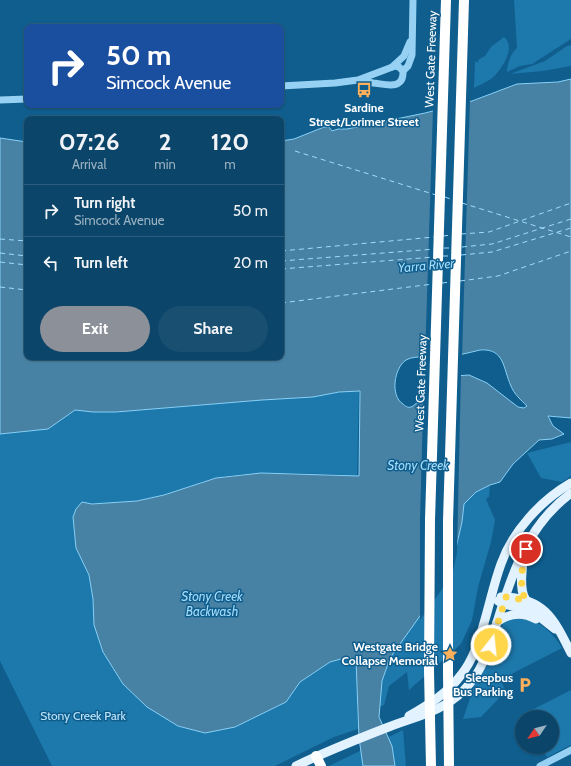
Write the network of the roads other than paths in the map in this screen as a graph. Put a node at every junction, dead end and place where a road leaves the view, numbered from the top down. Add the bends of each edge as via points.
1 (413, 0) edge
2 (446, 0) edge
3 (464, 0) edge
4 (411, 38) junction
5 (392, 67) junction
6 (403, 72) junction
7 (358, 80) junction
8 (284, 86) edge
9 (24, 99) edge
10 (0, 100) edge
11 (571, 483) edge
12 (571, 493) edge
13 (531, 537) junction
14 (492, 597) junction
15 (504, 600) junction
16 (526, 600) junction
17 (497, 622) junction
18 (558, 632) junction
19 (571, 653) edge
20 (390, 726) junction
21 (571, 750) edge
22 (316, 756) junction
23 (296, 766) edge
24 (321, 766) edge
25 (431, 766) edge
26 (449, 766) edge
27 (540, 766) edge

1 - 4 street
2 - 25 highway, West Gate Freeway via 430,520
3 - 26 highway via 448,521
4 - 5 street via 404,56
4 - 6 street via 412,57
5 - 6 street via 399,67
5 - 7 street
6 - 7 street via 400,82 394,85
7 - 8 street
9 - 10 street
11 - 14 main road via 544,503 520,528 504,557
12 - 13 main road via 549,513
13 - 15 main road via 519,558
13 - 16 main road via 522,568
14 - 15 main road
14 - 20 main road via 476,647 462,675 437,698
15 - 16 main road
15 - 17 main road
15 - 18 main road via 531,610
16 - 18 main road via 546,612
17 - 18 main road via 512,615 525,614
17 - 20 main road via 491,645 478,673 465,689 440,708
18 - 19 main road
20 - 22 main road
21 - 27 street
22 - 23 main road
22 - 24 highway

